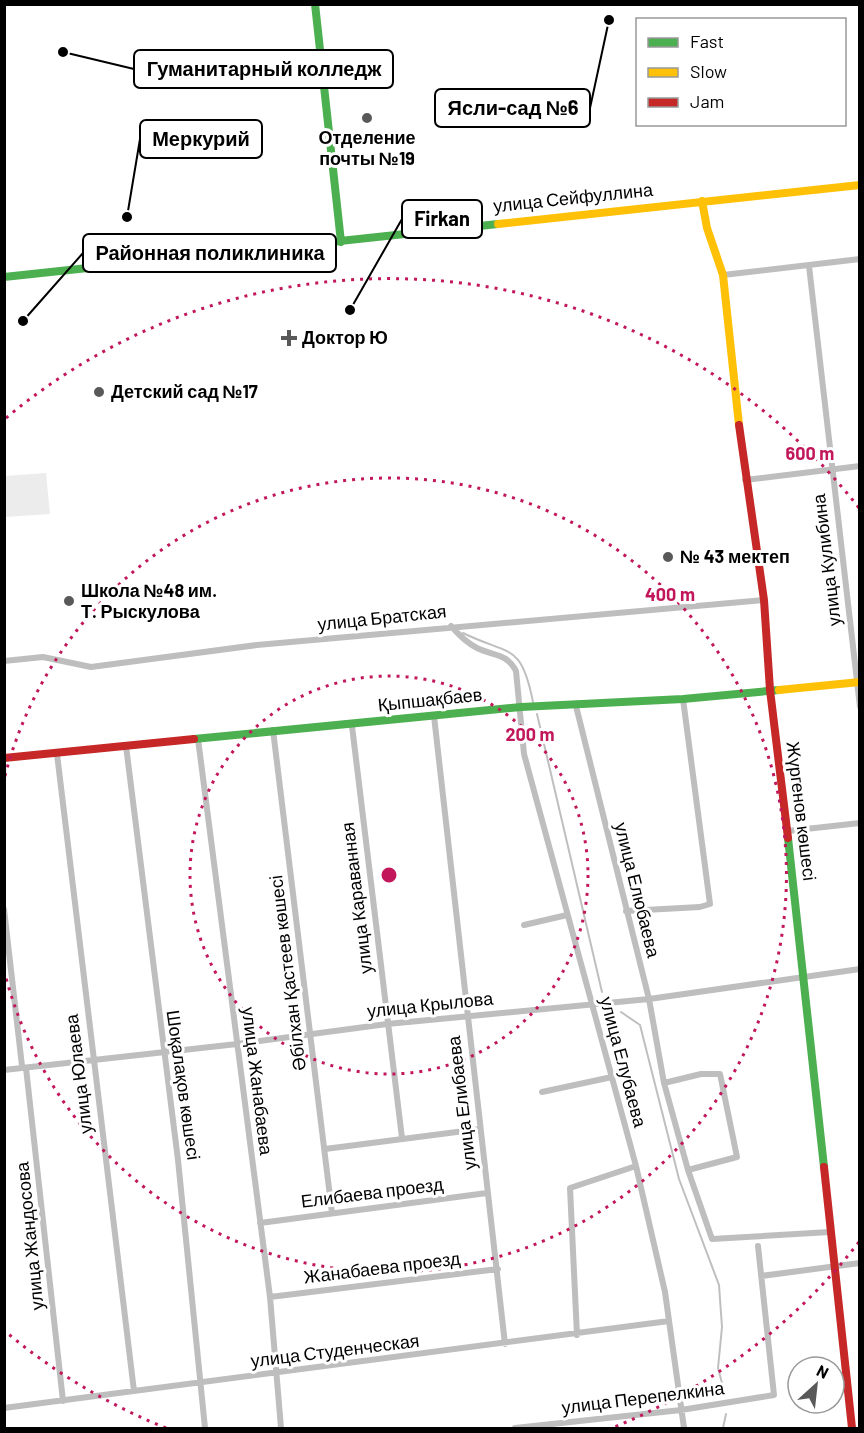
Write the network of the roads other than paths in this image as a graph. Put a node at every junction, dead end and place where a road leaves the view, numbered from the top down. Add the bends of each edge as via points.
1 (315, 4) edge
2 (860, 185) edge
3 (702, 201) junction
4 (341, 242) junction
5 (860, 259) edge
6 (809, 266) junction
7 (723, 275) junction
8 (4, 277) edge
9 (860, 466) edge
10 (831, 468) junction
11 (745, 480) junction
12 (764, 600) junction
13 (451, 626) junction
14 (4, 661) edge
15 (858, 682) edge
16 (770, 690) junction
17 (683, 699) junction
18 (576, 706) junction
19 (521, 707) junction
20 (860, 707) edge
21 (434, 716) junction
22 (352, 726) junction
23 (273, 730) junction
24 (198, 739) junction
25 (126, 746) junction
26 (57, 754) junction
27 (4, 758) edge
28 (860, 823) edge
29 (788, 831) junction
30 (4, 909) edge
31 (626, 911) junction
32 (567, 915) junction
33 (524, 925) dead end
34 (860, 969) edge
35 (804, 975) junction
36 (649, 999) junction
37 (592, 1004) junction
38 (467, 1017) junction
39 (387, 1024) junction
40 (310, 1033) junction
41 (237, 1044) junction
42 (163, 1052) junction
43 (92, 1059) junction
44 (24, 1067) junction
45 (4, 1070) edge
46 (612, 1077) junction
47 (664, 1083) junction
48 (542, 1092) dead end
49 (480, 1129) junction
50 (402, 1138) junction
51 (325, 1149) junction
52 (636, 1166) junction
53 (688, 1170) junction
54 (487, 1193) junction
55 (332, 1213) junction
56 (260, 1223) junction
57 (831, 1232) junction
58 (758, 1246) dead end
59 (860, 1263) edge
60 (834, 1266) junction
61 (498, 1269) junction
62 (761, 1276) junction
63 (270, 1298) junction
64 (669, 1321) junction
65 (577, 1335) junction
66 (505, 1344) junction
67 (275, 1374) junction
68 (200, 1383) junction
69 (134, 1391) junction
70 (63, 1401) junction
71 (4, 1408) edge
72 (681, 1410) junction
73 (204, 1428) edge
74 (281, 1428) edge
75 (515, 1428) edge
76 (684, 1428) edge
77 (852, 1428) edge

1 - 4 street
2 - 3 street, улица Сейфуллина
3 - 4 street, улица Сейфуллина
3 - 7 street, Жүргенов көшесі
4 - 8 street, улица Сейфуллина
5 - 6 street
6 - 7 street
6 - 10 street, улица Кулибина
7 - 11 street, Жүргенов көшесі
9 - 10 street
10 - 11 street
10 - 15 street, улица Кулибина
11 - 12 street, Жүргенов көшесі via 749,486
12 - 13 street, улица Братская
12 - 16 street, Жүргенов көшесі
13 - 14 street, улица Братская via 257,645 91,667 43,657
13 - 19 street, улица Елубаева via 477,648 511,661
15 - 16 street, Қыпшақбаев
15 - 20 street, улица Кулибина
16 - 17 street, Қыпшақбаев
16 - 29 street, Жүргенов көшесі
17 - 18 street, Қыпшақбаев
17 - 31 street via 710,904
18 - 19 street, Қыпшақбаев
18 - 31 street, улица Елюбаева
19 - 21 street, Қыпшақбаев
19 - 32 street, улица Елубаева via 524,754
21 - 22 street, Қыпшақбаев
21 - 38 street, улица Елибаева
22 - 23 street, Қыпшақбаев
22 - 39 street, улица Караванная
23 - 24 street, Қыпшақбаев
23 - 40 street, Әбілхан Қастеев көшесі
24 - 25 street, Қыпшақбаев
24 - 41 street, улица Жанабаева
25 - 26 street, Қыпшақбаев
25 - 42 street, Шоқалақов көшесі
26 - 27 street, Қыпшақбаев
26 - 43 street, улица Юлаева
28 - 29 street
29 - 35 street, Жүргенов көшесі
30 - 44 street, улица Жандосова
31 - 36 street, улица Елюбаева
32 - 33 street
32 - 37 street, улица Елубаева
34 - 35 street, улица Крылова
35 - 36 street, улица Крылова
35 - 57 street, Жүргенов көшесі
36 - 37 street, улица Крылова
36 - 47 street, улица Елюбаева
37 - 38 street, улица Крылова
37 - 46 street, улица Елубаева
38 - 39 street, улица Крылова
38 - 49 street, улица Елибаева
39 - 40 street, улица Крылова
39 - 50 street, улица Караванная
40 - 41 street, улица Крылова
40 - 51 street, Әбілхан Қастеев көшесі
41 - 42 street, улица Крылова
41 - 56 street, улица Жанабаева
42 - 43 street, улица Крылова
42 - 68 street, Шоқалақов көшесі
43 - 44 street, улица Крылова
43 - 69 street, улица Юлаева
44 - 45 street, улица Крылова
44 - 70 street, улица Жандосова
46 - 48 street
46 - 52 street, улица Елубаева
47 - 53 street, улица Елюбаева
47 - 53 street via 701,1074 720,1074 737,1157
49 - 50 street
49 - 54 street, улица Елибаева
50 - 51 street
51 - 55 street, Әбілхан Қастеев көшесі
52 - 64 street, улица Елубаева
52 - 65 street via 570,1188
53 - 57 street, улица Елюбаева via 712,1239
54 - 55 street, Елибаева проезд
54 - 61 street, улица Елибаева
55 - 56 street, Елибаева проезд
56 - 63 street, улица Жанабаева
57 - 60 street, Жүргенов көшесі
58 - 62 street
59 - 60 street
60 - 62 street
60 - 77 street, Жүргенов көшесі
61 - 63 street, Жанабаева проезд
61 - 66 street, улица Елибаева
62 - 72 street, улица Перепелкина via 774,1395
63 - 67 street, улица Жанабаева
64 - 65 street, улица Студенческая
64 - 72 street, улица Елубаева
65 - 66 street, улица Студенческая
66 - 67 street, улица Студенческая
67 - 68 street, улица Студенческая
67 - 74 street, улица Жанабаева
68 - 69 street, улица Студенческая
68 - 73 street, Шоқалақов көшесі
69 - 70 street, улица Студенческая
70 - 71 street, улица Студенческая
72 - 75 street, улица Перепелкина
72 - 76 street, улица Елубаева

